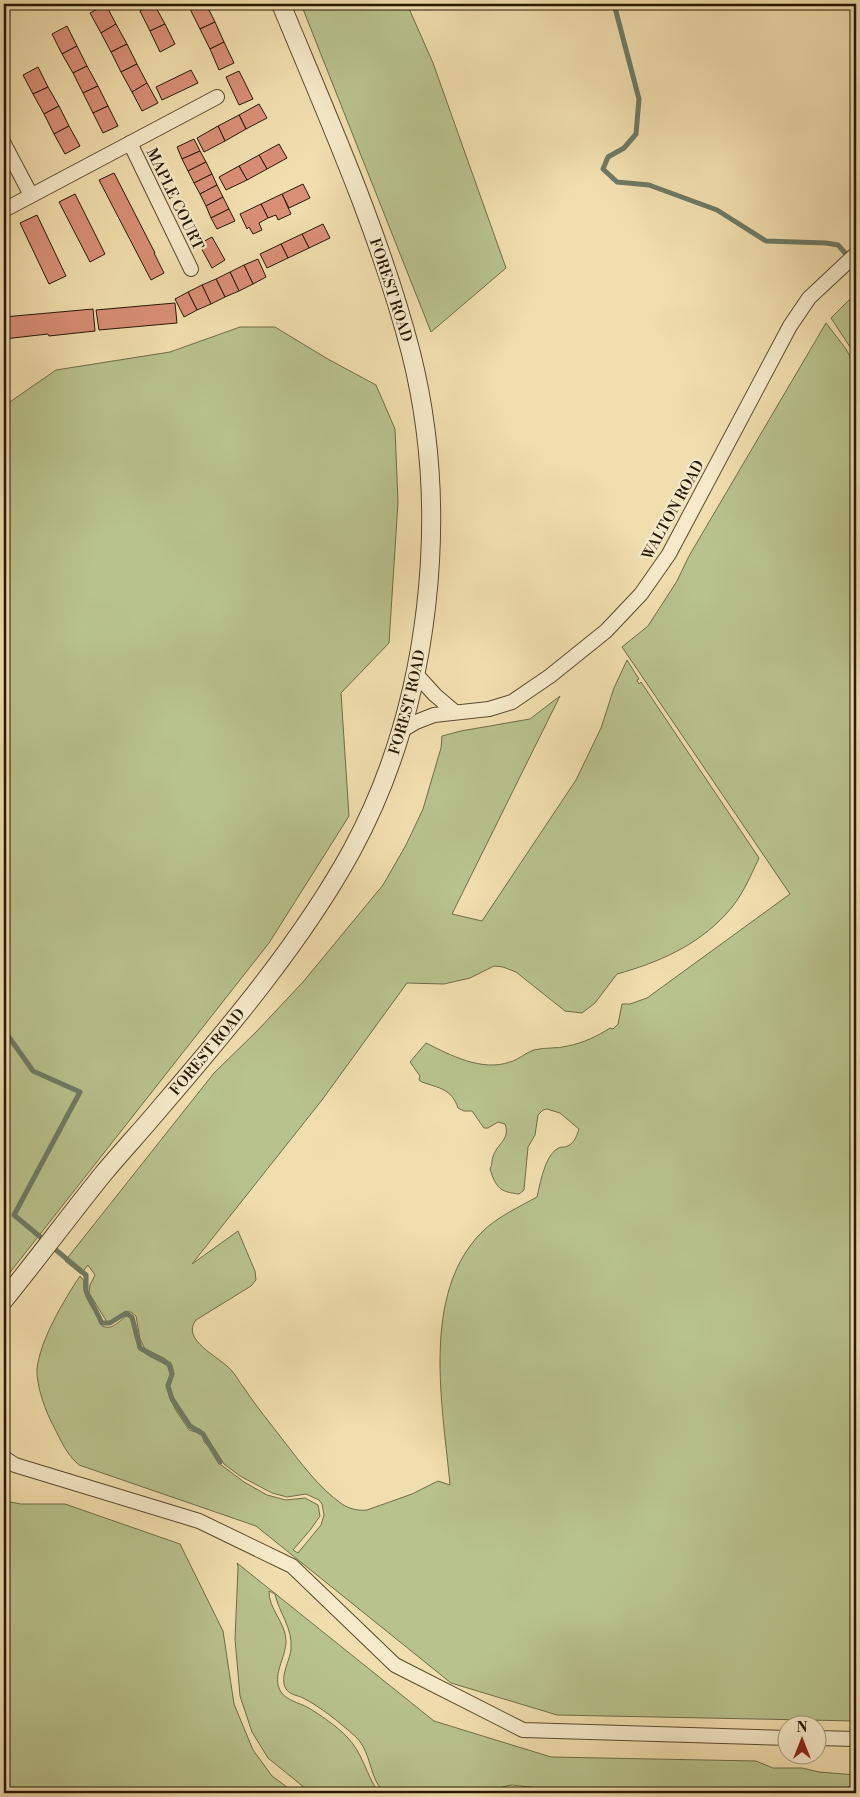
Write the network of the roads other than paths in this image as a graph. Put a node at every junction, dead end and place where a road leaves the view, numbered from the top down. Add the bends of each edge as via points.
1 (281, 4) edge
2 (217, 97) dead end
3 (130, 143) junction
4 (4, 144) edge
5 (31, 195) junction
6 (4, 210) edge
7 (856, 254) edge
8 (191, 269) dead end
9 (415, 673) junction
10 (455, 712) junction
11 (399, 732) junction
12 (4, 1300) edge
13 (4, 1458) edge
14 (778, 1738) edge
15 (828, 1739) edge
16 (856, 1740) edge

1 - 9 street, FOREST ROAD via 391,282 419,392 428,455 431,534 426,608
2 - 3 street, MAPLE COURT
3 - 5 street, MAPLE COURT
3 - 8 street, MAPLE COURT
4 - 5 street
5 - 6 street, MAPLE COURT
7 - 10 street, WALTON ROAD via 809,298 790,326 670,554 641,594 606,631 512,702 489,709
9 - 10 street
9 - 11 street, FOREST ROAD
10 - 11 street, WALTON ROAD via 425,718
11 - 12 street, FOREST ROAD via 371,811 311,916 229,1025 104,1173
13 - 14 street via 15,1465 200,1521 292,1566 395,1665 523,1730
15 - 16 street

